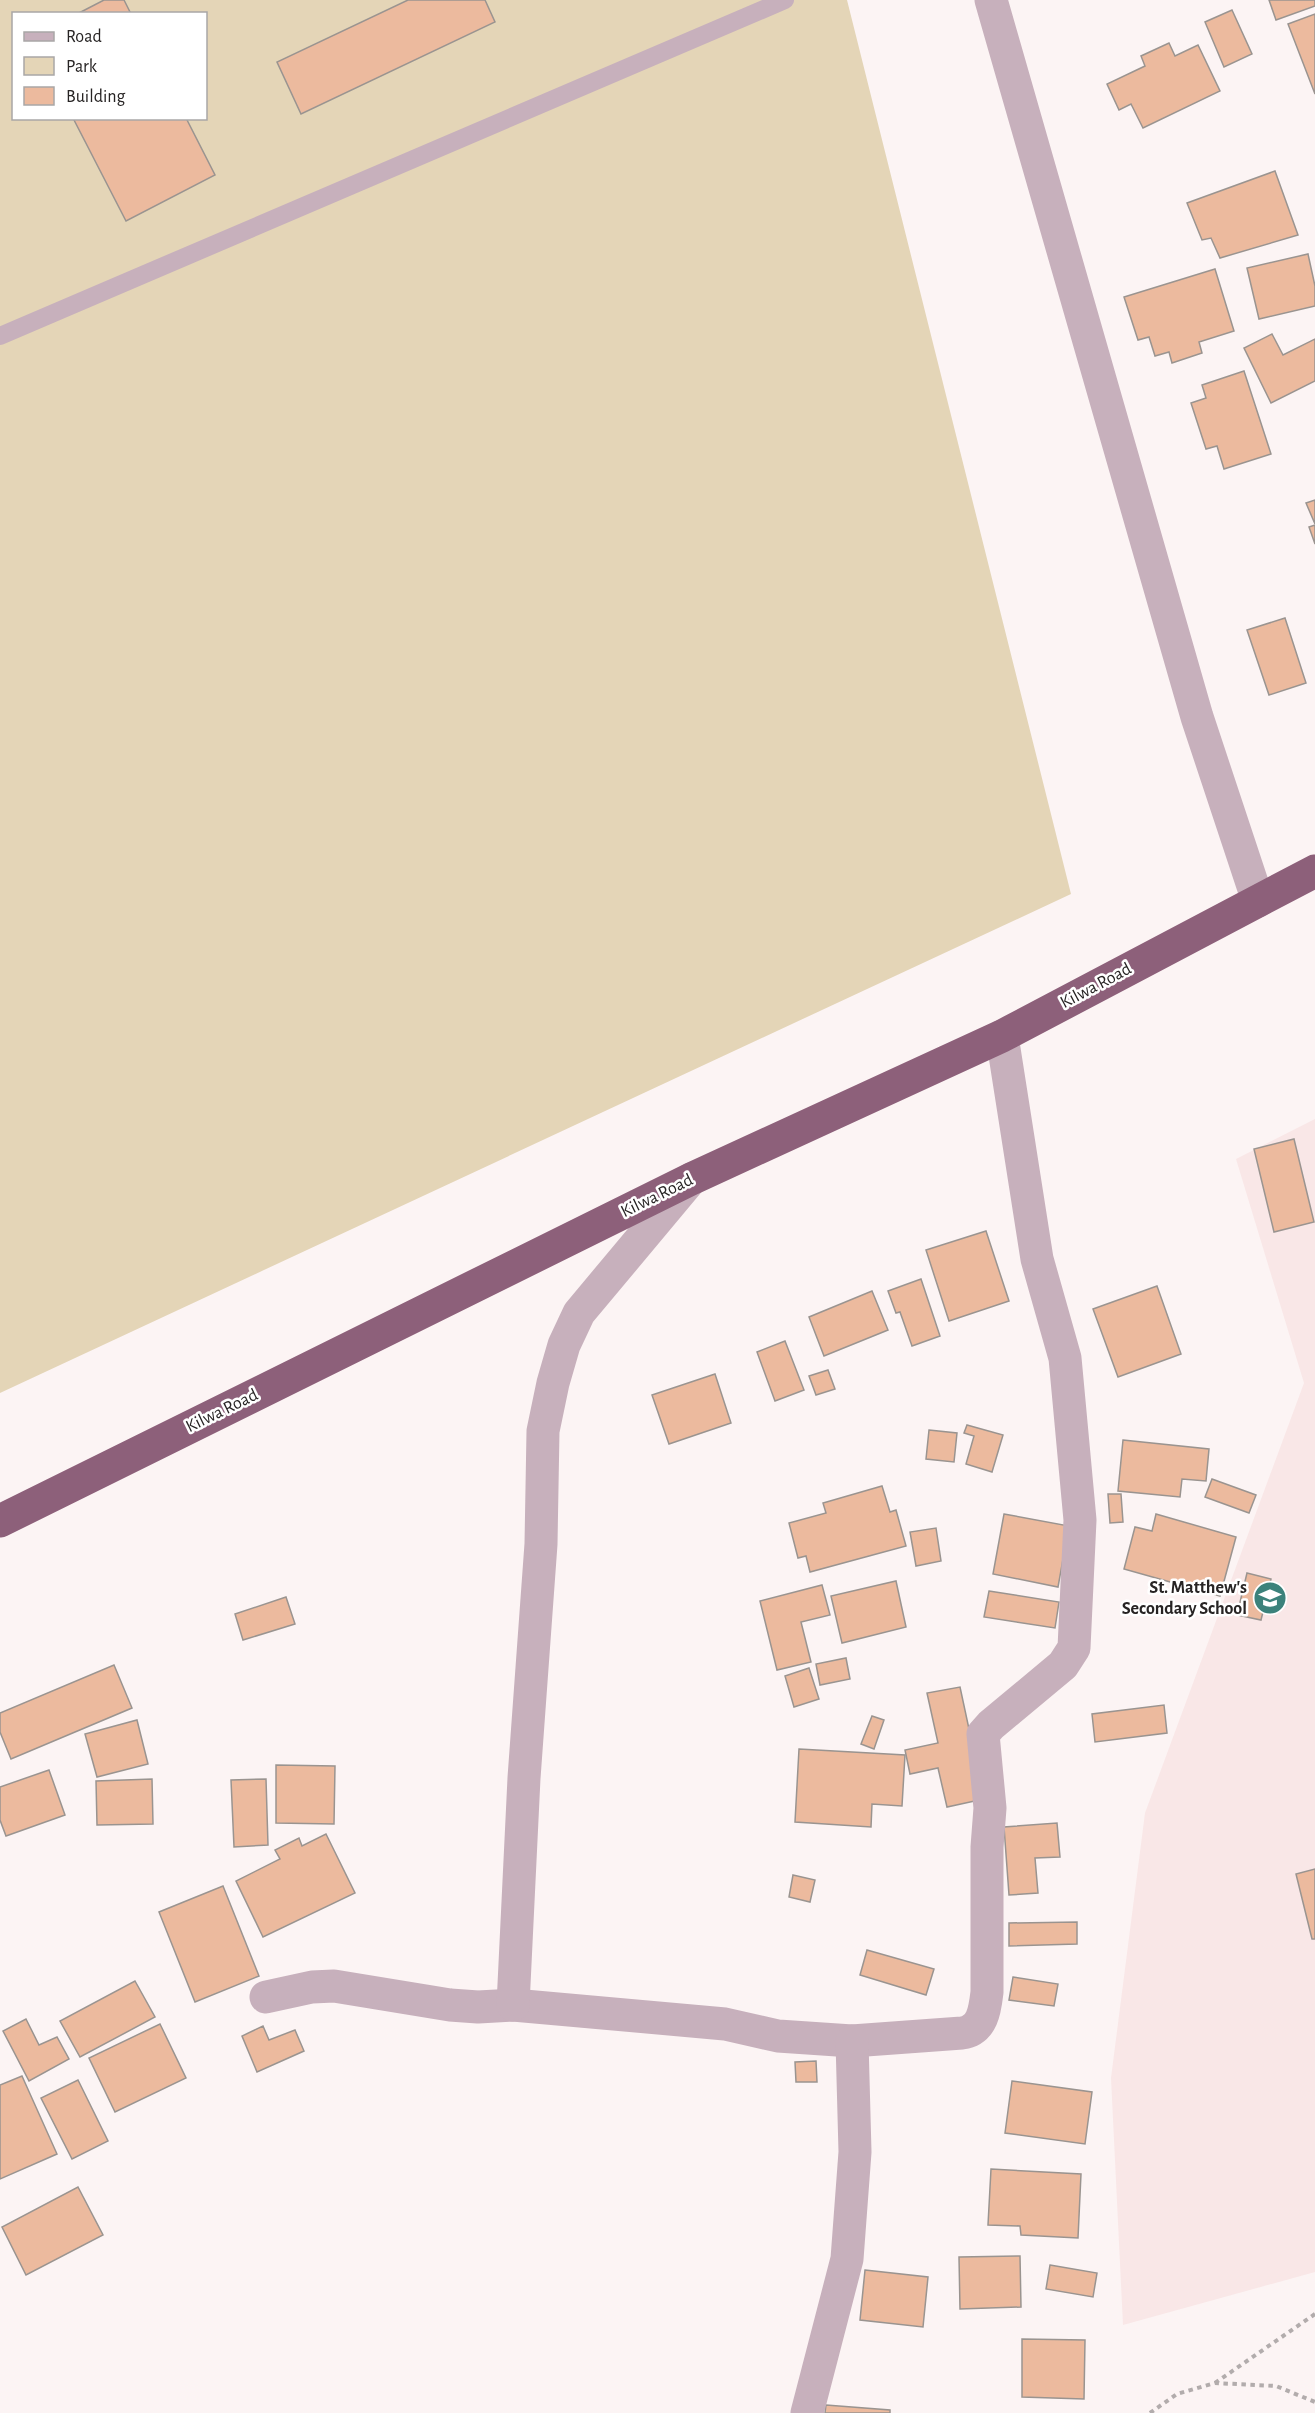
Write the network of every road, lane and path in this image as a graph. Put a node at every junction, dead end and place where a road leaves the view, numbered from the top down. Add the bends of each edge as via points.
1 (784, 0) edge
2 (991, 0) edge
3 (0, 336) edge
4 (1315, 871) edge
5 (1258, 901) junction
6 (1002, 1036) junction
7 (691, 1179) junction
8 (0, 1521) edge
9 (266, 1997) dead end
10 (513, 2005) junction
11 (852, 2041) junction
12 (1315, 2314) edge
13 (1215, 2383) junction
14 (1315, 2402) edge
15 (807, 2413) edge
16 (1150, 2413) edge

1 - 3 lane
2 - 5 street via 1197,717
4 - 5 highway, Kilwa Road
5 - 6 highway, Kilwa Road
6 - 7 highway, Kilwa Road
6 - 11 street via 1036,1259 1065,1358 1080,1520 1076,1635 1074,1648 1063,1665 983,1734 990,1808 984,2013 970,2032
7 - 8 highway, Kilwa Road
7 - 10 street via 579,1313 553,1383 543,1431 541,1544
9 - 10 street via 334,1986 450,2005
10 - 11 street via 725,2024 778,2036
11 - 15 street via 855,2152 847,2259
12 - 13 path
13 - 14 path via 1276,2386
13 - 16 path via 1177,2394

